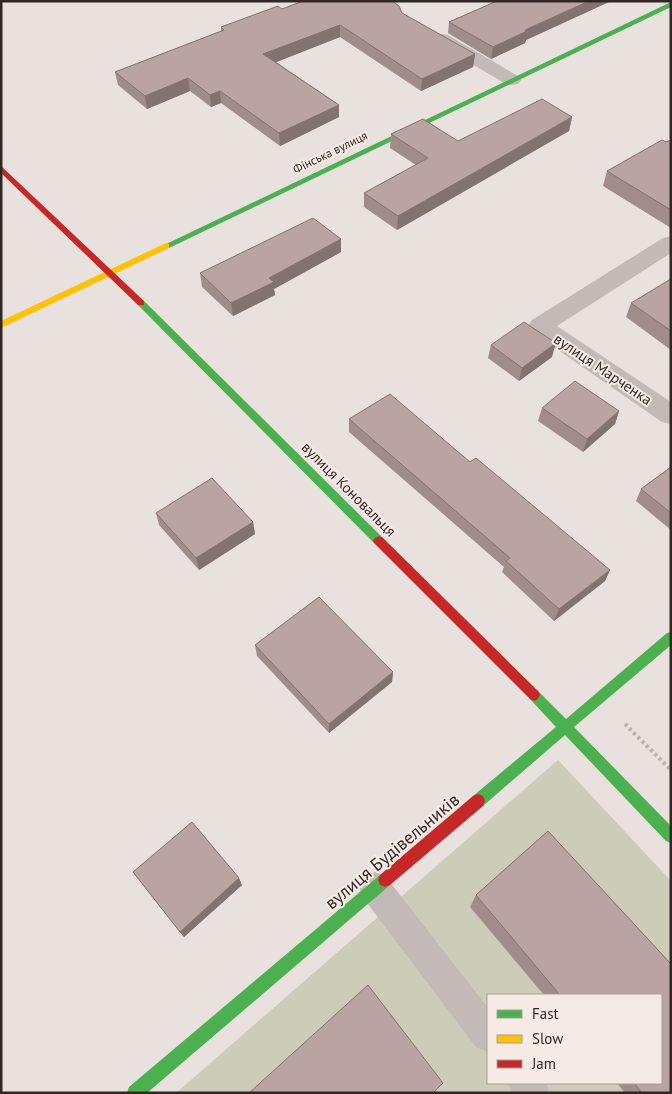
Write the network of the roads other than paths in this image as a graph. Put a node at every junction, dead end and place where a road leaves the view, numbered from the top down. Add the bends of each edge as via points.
1 (671, 4) edge
2 (426, 30) edge
3 (512, 80) junction
4 (1, 168) edge
5 (671, 243) edge
6 (110, 272) junction
7 (1, 325) edge
8 (671, 415) edge
9 (671, 637) edge
10 (566, 727) junction
11 (671, 836) edge
12 (375, 888) junction
13 (487, 1034) edge
14 (135, 1093) edge

1 - 3 street, Фінська вулиця
2 - 3 street
3 - 6 street, Фінська вулиця
4 - 6 street, вулиця Коновальця
5 - 8 street, вулиця Марченка via 540,326
6 - 7 street, Фінська вулиця
6 - 10 street, вулиця Коновальця
9 - 10 street, вулиця Будівельників
10 - 11 street, вулиця Коновальця
10 - 12 street, вулиця Будівельників
12 - 13 lane
12 - 14 street, вулиця Будівельників

